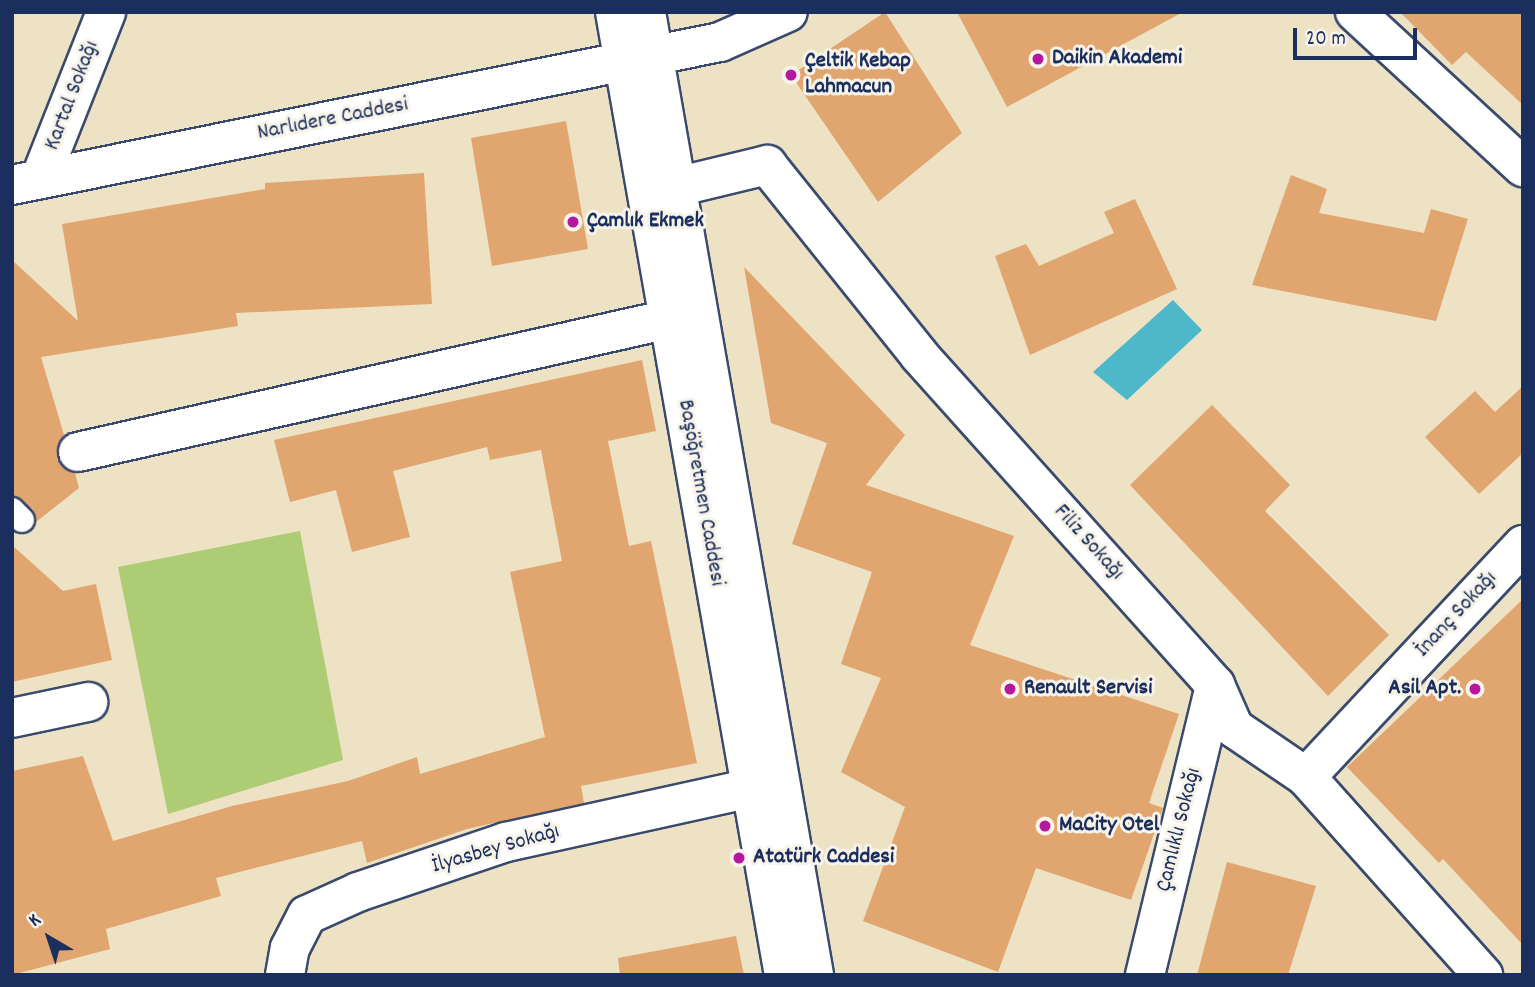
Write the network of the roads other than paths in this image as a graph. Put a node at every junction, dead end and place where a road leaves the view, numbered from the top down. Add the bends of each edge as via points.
1 (106, 12) edge
2 (615, 12) edge
3 (646, 12) edge
4 (788, 12) edge
5 (1355, 12) edge
6 (639, 59) junction
7 (1523, 167) edge
8 (26, 182) edge
9 (676, 187) junction
10 (669, 319) junction
11 (78, 452) dead end
12 (1523, 545) edge
13 (1215, 685) junction
14 (88, 702) dead end
15 (12, 718) edge
16 (1306, 777) junction
17 (752, 788) junction
18 (285, 975) edge
19 (784, 975) edge
20 (814, 975) edge
21 (1145, 975) edge
22 (1483, 975) edge

1 - 8 street, Kartal Sokağı
2 - 6 street, Başöğretmen Caddesi
3 - 6 street, Başöğretmen Caddesi
4 - 6 street, Narlıdere Caddesi via 720,42
5 - 7 street
6 - 8 street, Narlıdere Caddesi
6 - 9 street, Başöğretmen Caddesi
6 - 10 street, Başöğretmen Caddesi
9 - 13 street, Filiz Sokağı via 766,165 919,355
9 - 20 street, Başöğretmen Caddesi
10 - 11 street
10 - 17 street, Başöğretmen Caddesi
12 - 16 street, İnanç Sokağı
13 - 16 street, Filiz Sokağı via 1234,728
13 - 21 street, Çamlıklı Sokağı
14 - 15 street
16 - 22 street, Filiz Sokağı
17 - 18 street, İlyasbey Sokağı via 506,842 358,892 307,915 290,948
17 - 19 street, Başöğretmen Caddesi

